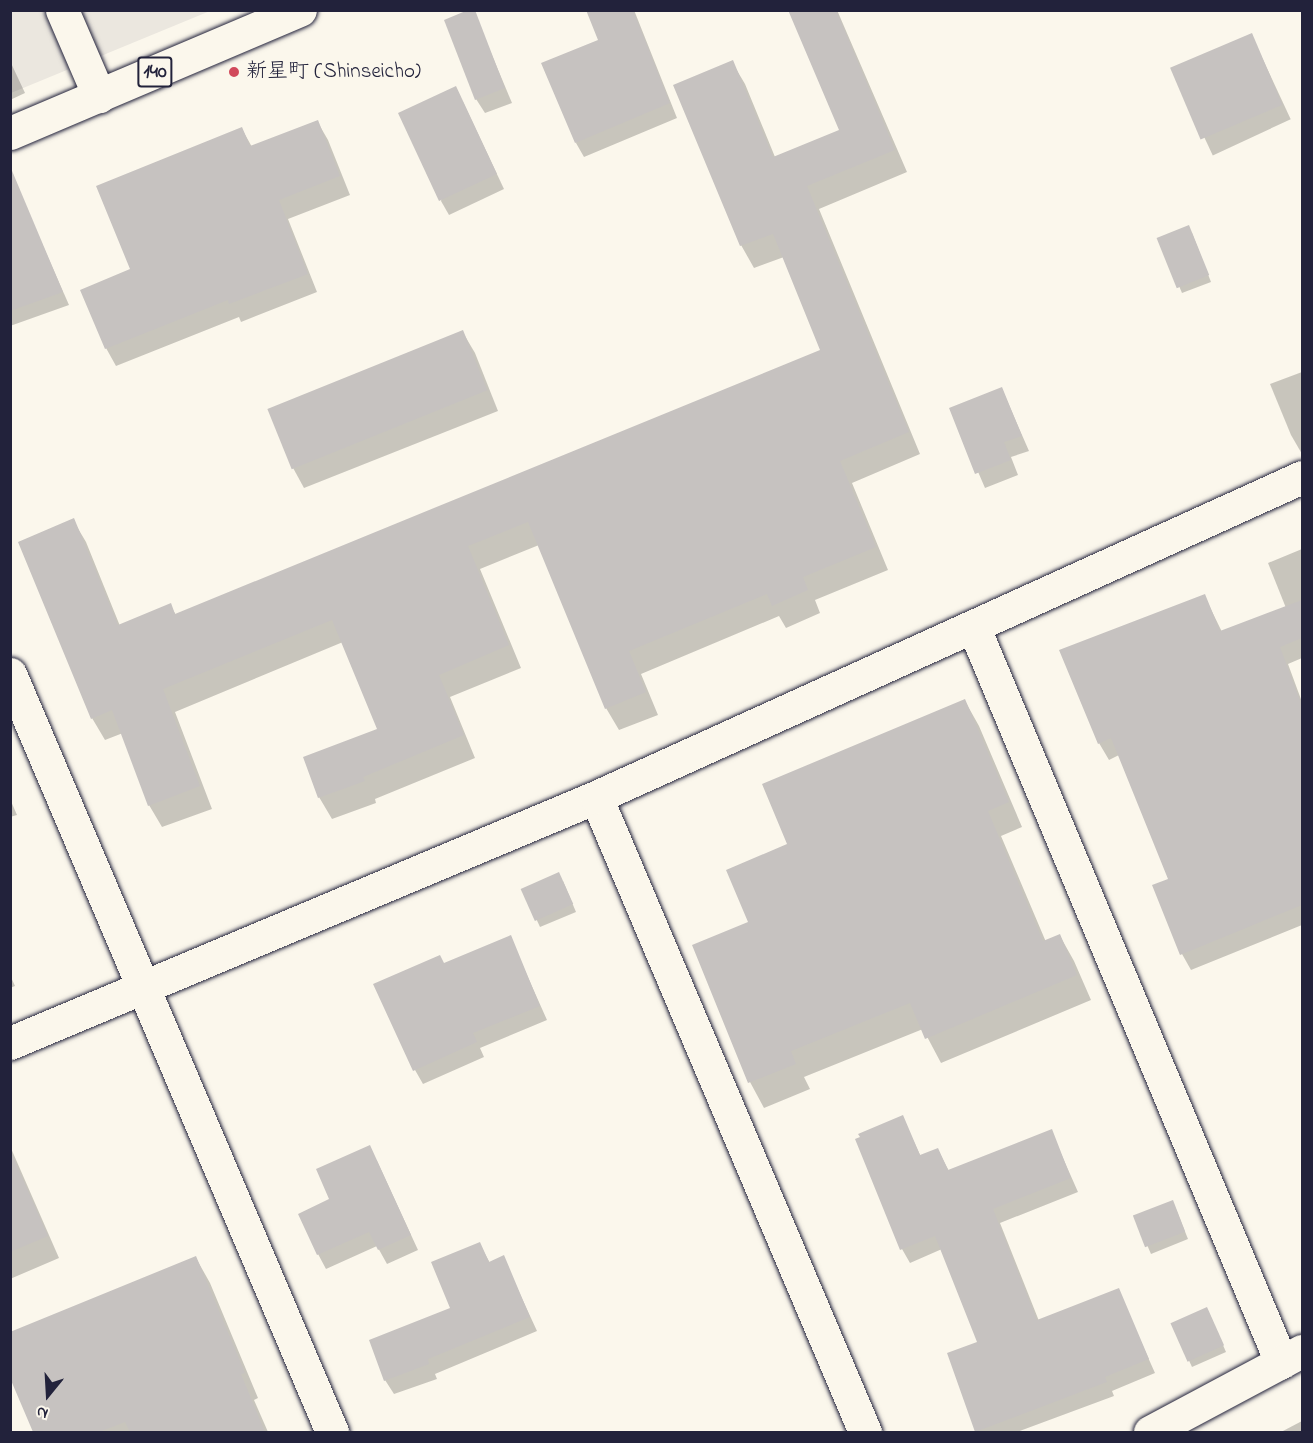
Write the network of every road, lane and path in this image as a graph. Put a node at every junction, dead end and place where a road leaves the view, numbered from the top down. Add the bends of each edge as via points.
1 (62, 10) edge
2 (300, 10) edge
3 (99, 96) junction
4 (10, 133) edge
5 (1302, 477) edge
6 (974, 628) junction
7 (10, 674) edge
8 (596, 797) junction
9 (143, 986) junction
10 (10, 1043) edge
11 (1292, 1357) edge
12 (332, 1432) edge
13 (865, 1432) edge
14 (1150, 1432) edge

1 - 3 street
2 - 3 street, 140
3 - 4 street, 140
5 - 6 street
6 - 8 street
6 - 11 street
7 - 9 street
8 - 9 street
8 - 13 street
9 - 10 street
9 - 12 street
11 - 14 street

